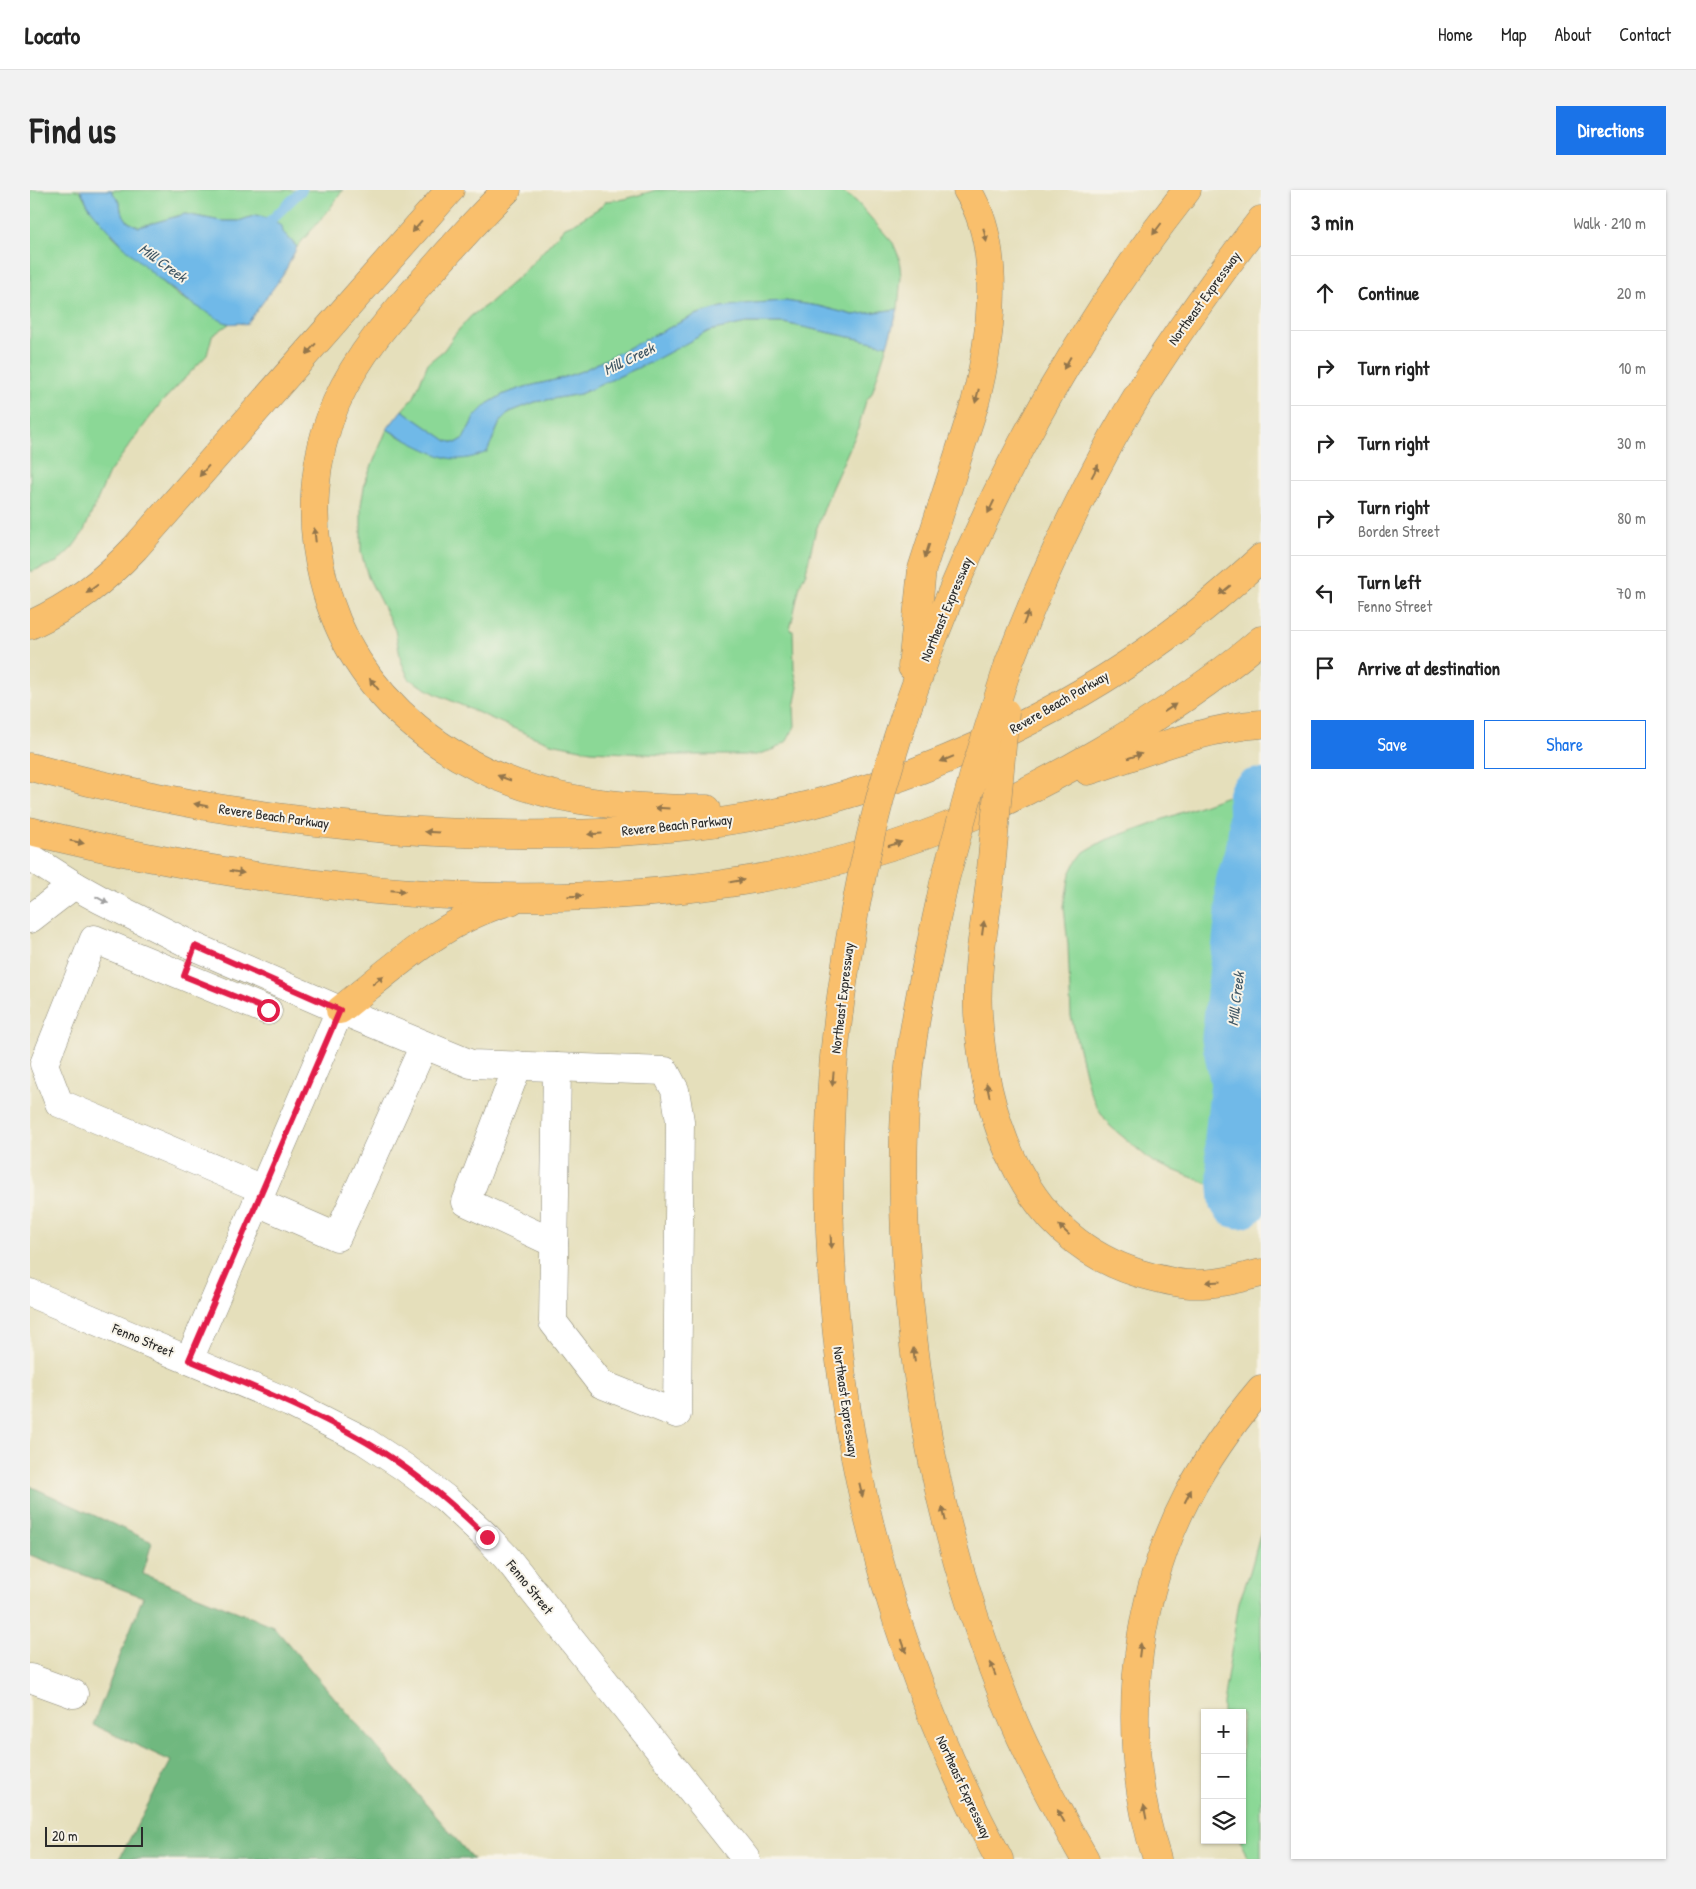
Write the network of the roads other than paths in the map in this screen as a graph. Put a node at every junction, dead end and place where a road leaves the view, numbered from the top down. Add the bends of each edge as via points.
1 (450, 190) edge
2 (507, 190) edge
3 (967, 190) edge
4 (1187, 190) edge
5 (1261, 220) edge
6 (1261, 558) edge
7 (30, 625) edge
8 (1261, 640) edge
9 (1009, 664) junction
10 (908, 706) junction
11 (1261, 724) edge
12 (30, 767) edge
13 (1022, 793) junction
14 (816, 803) junction
15 (30, 830) edge
16 (30, 857) edge
17 (74, 885) junction
18 (526, 897) junction
19 (30, 919) edge
20 (195, 946) junction
21 (184, 976) junction
22 (268, 1010) dead end
23 (340, 1010) junction
24 (424, 1045) junction
25 (518, 1065) junction
26 (557, 1067) junction
27 (260, 1196) junction
28 (554, 1243) junction
29 (1261, 1273) edge
30 (30, 1293) edge
31 (189, 1360) junction
32 (1261, 1389) edge
33 (30, 1678) edge
34 (74, 1694) dead end
35 (746, 1859) edge
36 (999, 1859) edge
37 (1085, 1859) edge
38 (1157, 1859) edge

1 -> 7 highway via 136,548 94,588
14 -> 2 highway via 678,809 578,800 530,788 455,755 422,733 392,706 365,673 344,638 328,602 314,525 322,444 336,403 381,330
3 -> 10 highway via 984,229 988,249 988,329 975,403 922,568
4 -> 10 highway, Northeast Expressway via 1104,304 1040,409 961,571
9 -> 5 highway, Northeast Expressway via 1055,552 1112,439 1176,335
6 -> 14 highway, Revere Beach Parkway via 1158,643 1040,716 922,769
13 -> 8 highway via 1068,770 1162,713
29 -> 9 highway, bridge via 1227,1281 1190,1284 1123,1268 1064,1232 1023,1181 1008,1153 984,1073 978,1011 980,952 991,870
37 -> 9 highway, Northeast Expressway, bridge via 1040,1777 1007,1706 970,1604 949,1537 924,1424 908,1307 903,1187 906,1097 918,1011 944,883
10 -> 36 highway, Northeast Expressway, bridge via 881,789 863,864 836,1039 831,1099 830,1222 837,1346 855,1463 885,1584 924,1700 947,1756
13 -> 11 highway via 1192,737
14 -> 12 highway, Revere Beach Parkway via 750,817 642,830 582,834 461,834 343,826 226,810
18 -> 13 highway via 644,893 803,869 916,837
15 -> 18 highway via 157,858 291,880 409,892
16 - 17 street
17 - 19 street
17 -> 20 street
23 -> 18 highway via 444,930 490,908
20 - 21 street
20 - 23 street
21 - 22 street
21 - 27 street via 94,939 44,1064 59,1103
23 - 24 street
23 - 27 street
24 - 25 street via 472,1064
24 - 27 street via 337,1237
25 - 26 street
25 - 28 street via 466,1202
26 - 28 street
26 - 28 street via 665,1071 675,1090 680,1121 677,1414 601,1384 554,1322
27 - 31 street
30 - 31 street, Fenno Street
31 - 35 street, Fenno Street via 290,1403 384,1452 467,1518 524,1579
38 -> 32 highway via 1145,1815 1135,1724 1137,1672 1148,1608 1165,1548 1188,1495 1232,1425
33 - 34 street

